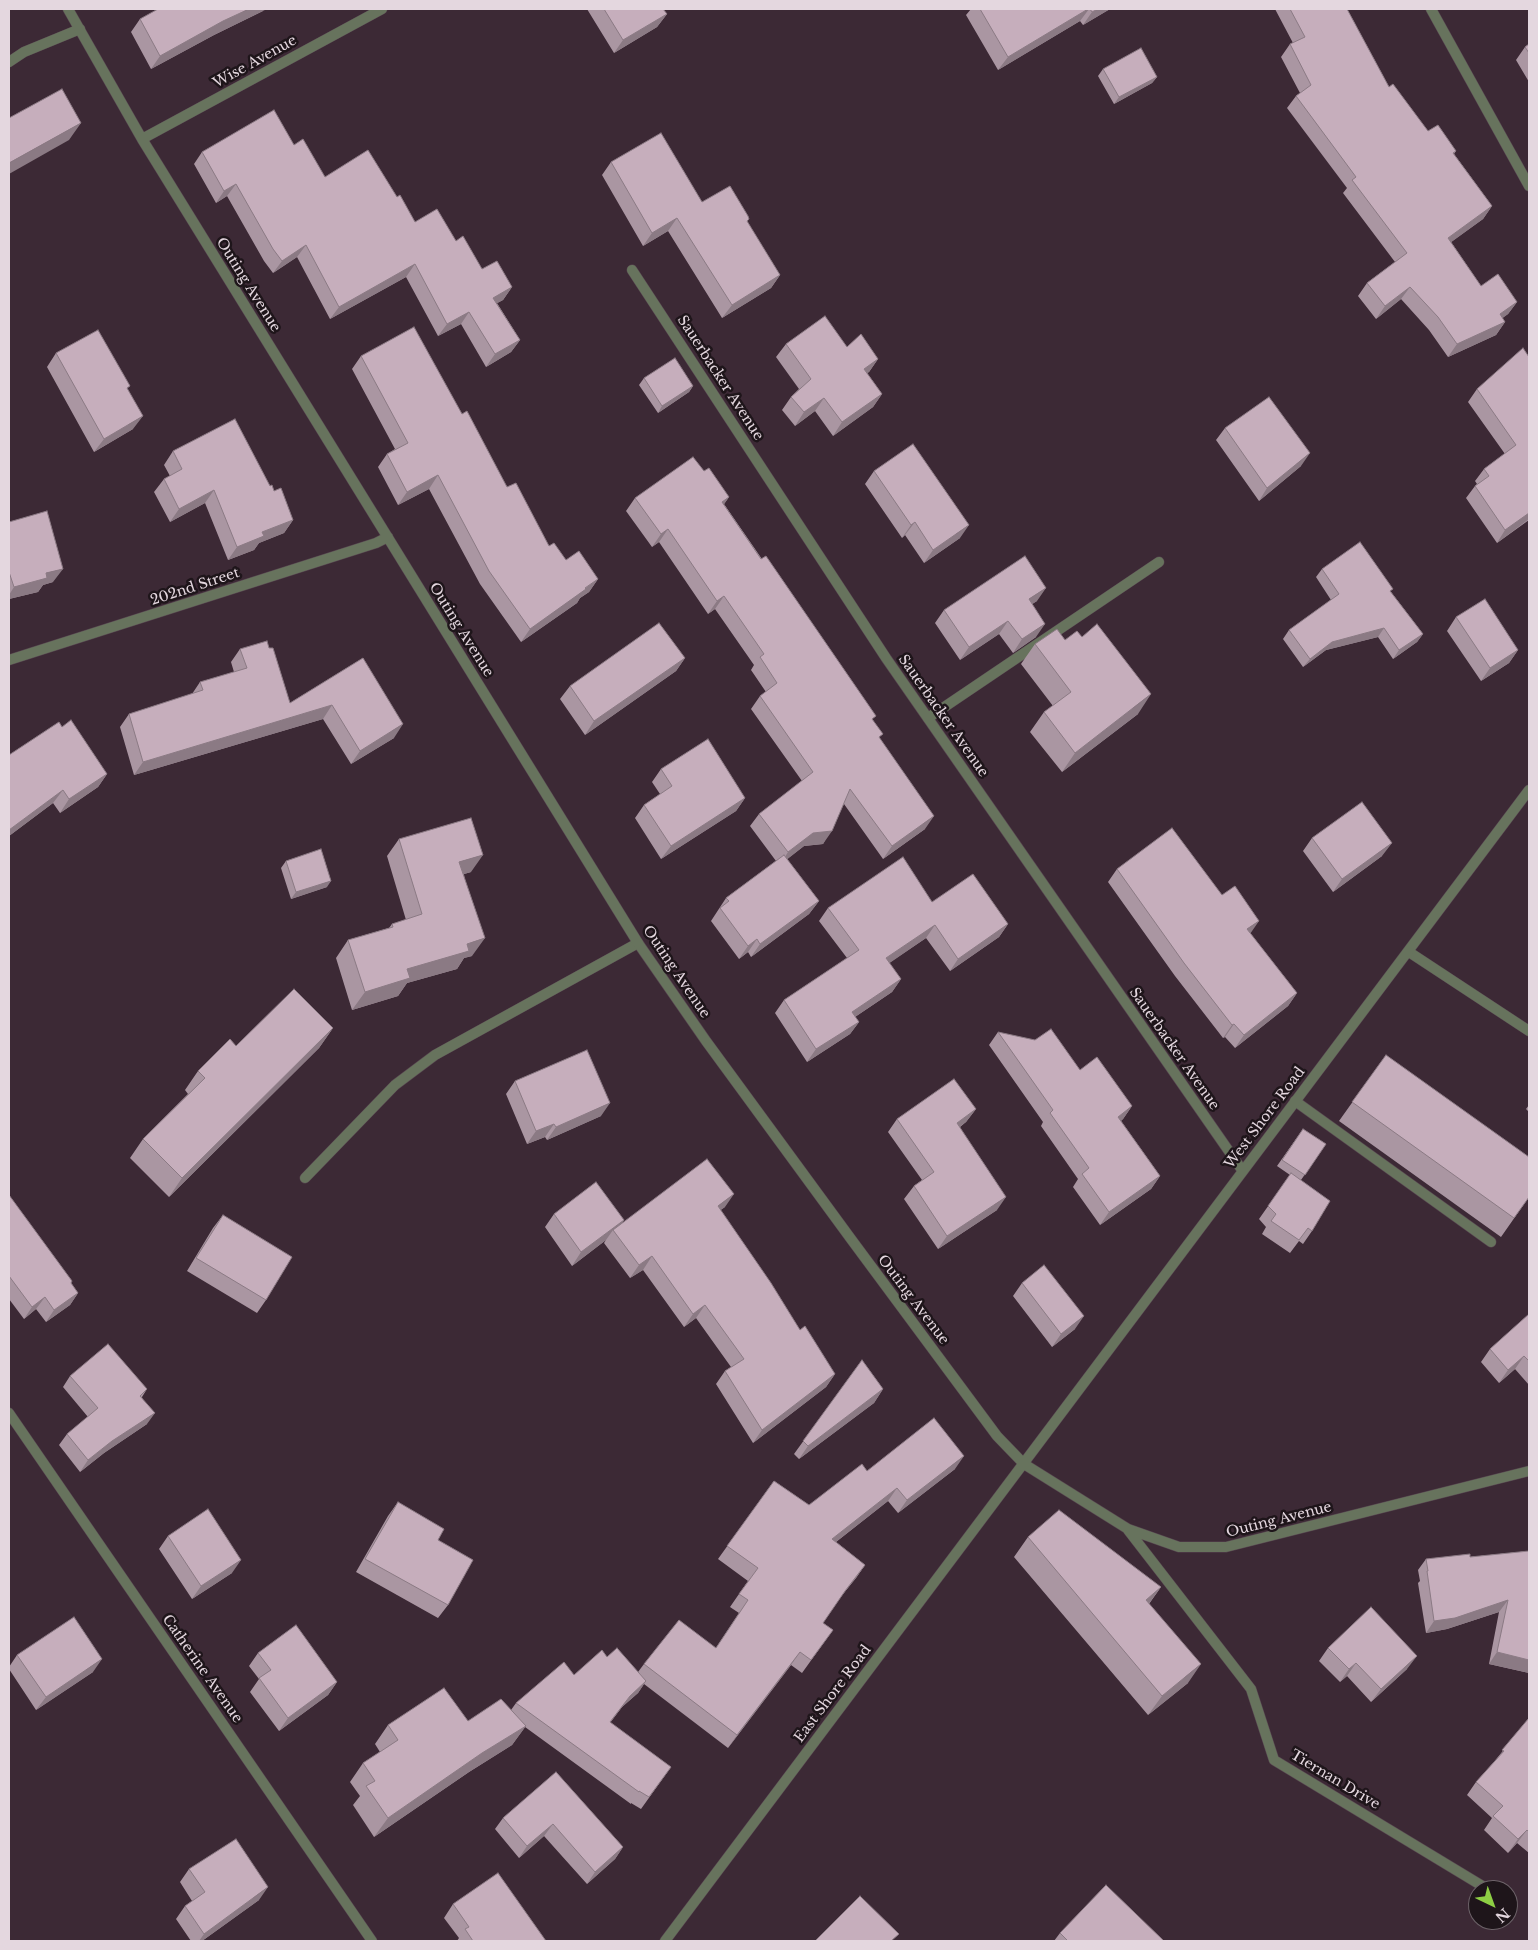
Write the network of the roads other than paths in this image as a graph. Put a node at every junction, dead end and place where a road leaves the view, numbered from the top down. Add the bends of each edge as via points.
1 (68, 9) edge
2 (382, 9) edge
3 (1431, 9) edge
4 (80, 30) junction
5 (9, 62) edge
6 (142, 139) junction
7 (1529, 186) edge
8 (632, 270) dead end
9 (388, 537) junction
10 (1159, 562) dead end
11 (9, 660) edge
12 (928, 718) junction
13 (1529, 790) edge
14 (638, 943) junction
15 (1409, 952) junction
16 (1529, 1031) edge
17 (1295, 1101) junction
18 (1242, 1170) junction
19 (305, 1178) dead end
20 (1491, 1242) dead end
21 (9, 1413) edge
22 (1024, 1464) junction
23 (1529, 1471) edge
24 (1128, 1529) junction
25 (1472, 1880) edge
26 (372, 1941) edge
27 (664, 1941) edge

1 - 4 street, Outing Avenue
2 - 6 street, Wise Avenue
3 - 7 street
4 - 5 street via 24,52
4 - 6 street, Outing Avenue
6 - 9 street, Outing Avenue
8 - 12 street, Sauerbacker Avenue
9 - 11 street, 202nd Street
9 - 14 street, Outing Avenue
10 - 12 street
12 - 18 street, Sauerbacker Avenue
13 - 15 street, West Shore Road
14 - 19 street via 435,1055 395,1085
14 - 22 street, Outing Avenue via 851,1239 997,1436
15 - 16 street
15 - 17 street, West Shore Road
17 - 18 street, West Shore Road
17 - 20 street
18 - 22 street, West Shore Road
21 - 26 street, Catherine Avenue
22 - 24 street, Outing Avenue
22 - 27 street, East Shore Road
23 - 24 street, Outing Avenue via 1226,1547 1179,1547
24 - 25 street, Tiernan Drive via 1251,1689 1274,1760

